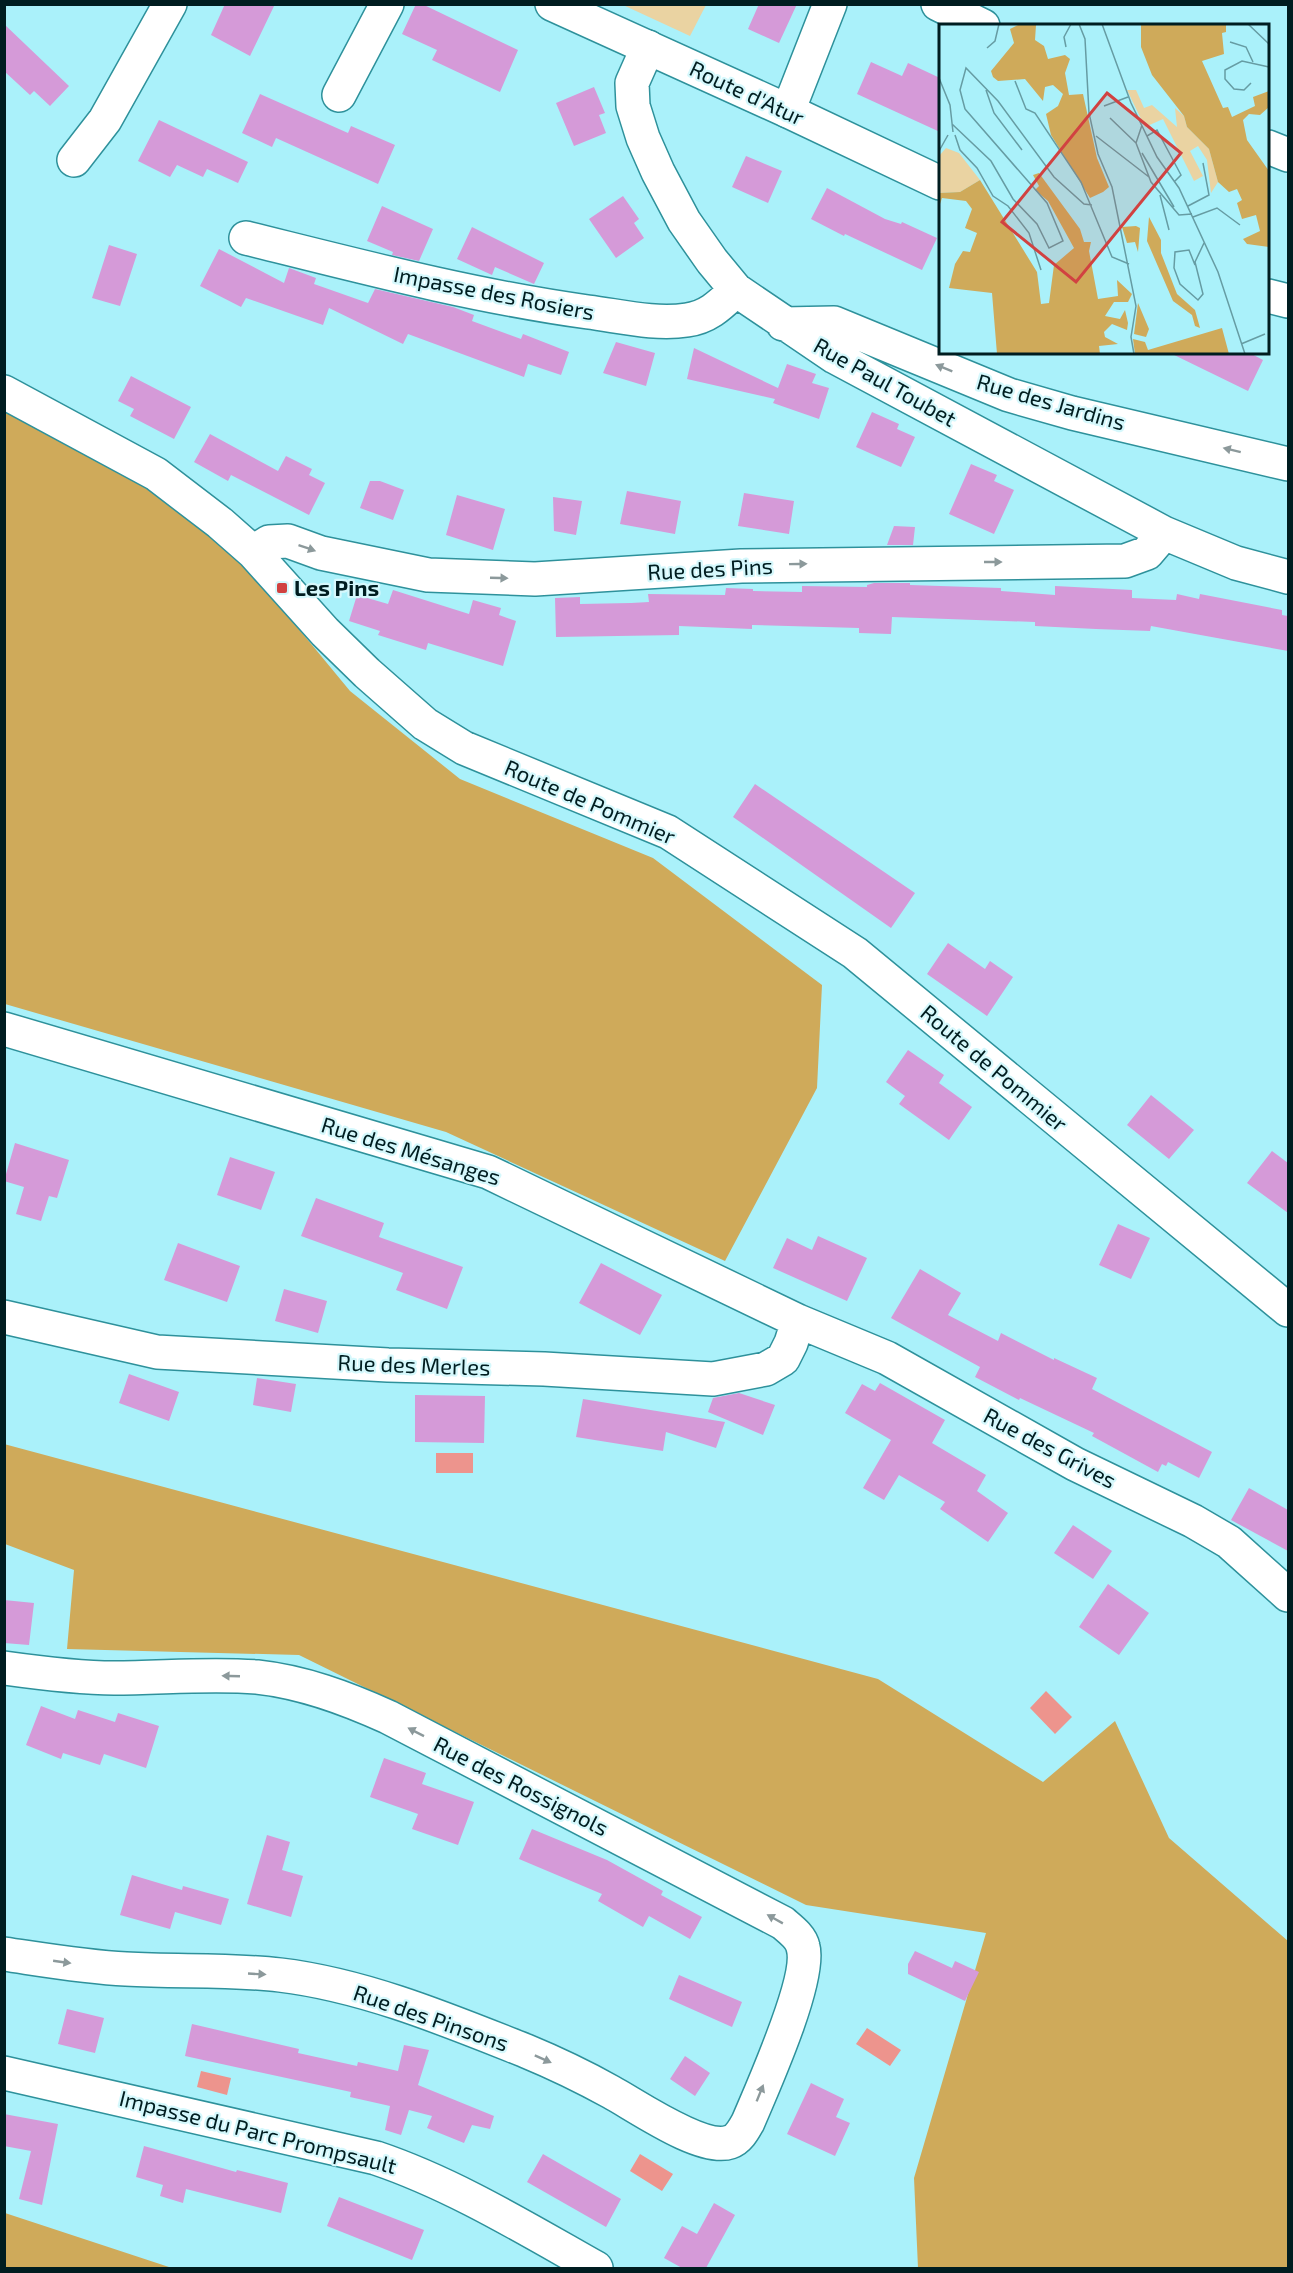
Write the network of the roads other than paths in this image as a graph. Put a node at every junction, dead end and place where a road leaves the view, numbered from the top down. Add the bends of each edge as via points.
1 (170, 4) edge
2 (387, 4) edge
3 (552, 4) edge
4 (830, 4) edge
5 (938, 4) edge
6 (979, 24) edge
7 (648, 47) junction
8 (339, 95) dead end
9 (788, 111) junction
10 (1269, 147) edge
11 (1288, 154) edge
12 (74, 160) dead end
13 (939, 183) edge
14 (246, 238) dead end
15 (736, 290) junction
16 (1269, 296) edge
17 (1288, 301) edge
18 (783, 324) junction
19 (4, 392) edge
20 (1288, 464) edge
21 (1164, 533) junction
22 (253, 552) junction
23 (1288, 577) edge
24 (4, 1029) edge
25 (1288, 1310) edge
26 (4, 1317) edge
27 (798, 1321) junction
28 (1288, 1595) edge
29 (4, 1668) edge
30 (4, 1954) edge
31 (4, 2073) edge
32 (730, 2142) joint
33 (596, 2268) edge

1 - 12 street via 105,120
2 - 8 street
3 - 7 street, Route d'Atur
4 - 9 street
5 - 6 street
7 - 9 street, Route d'Atur
7 - 15 street, Rue Paul Toubet via 632,83 633,105 643,138 684,220
9 - 13 street, Route d'Atur
10 - 11 street
14 - 15 street, Impasse des Rosiers via 421,282 637,319 688,320 710,314
15 - 18 street, Rue Paul Toubet
16 - 17 street
20 -> 18 street, Rue des Jardins via 1009,395 834,323
18 - 21 street, Rue Paul Toubet via 835,357
19 - 22 street, Route de Pommier via 156,474
22 -> 21 street, Rue des Pins via 269,542 288,541 321,553 428,575 535,579 741,566 1125,561 1147,554
21 - 23 street, Rue Paul Toubet via 1236,563
22 - 25 street, Route de Pommier via 325,632 417,718 464,748 669,832 855,953
24 - 27 street, Rue des Mésanges via 488,1172
26 - 27 street, Rue des Merles via 157,1352 712,1379 766,1369 783,1359
27 - 28 street, Rue des Grives via 887,1358 1075,1464 1193,1521 1229,1542
32 -> 29 street, Rue des Rossignols via 748,2122 801,1981 803,1945 783,1923 388,1717 300,1684 256,1677 111,1678
30 -> 32 street, Rue des Pinsons via 125,1969 280,1975 384,1998 540,2057 691,2136 712,2143
31 - 33 street, Impasse du Parc Prompsault via 376,2158 413,2170

